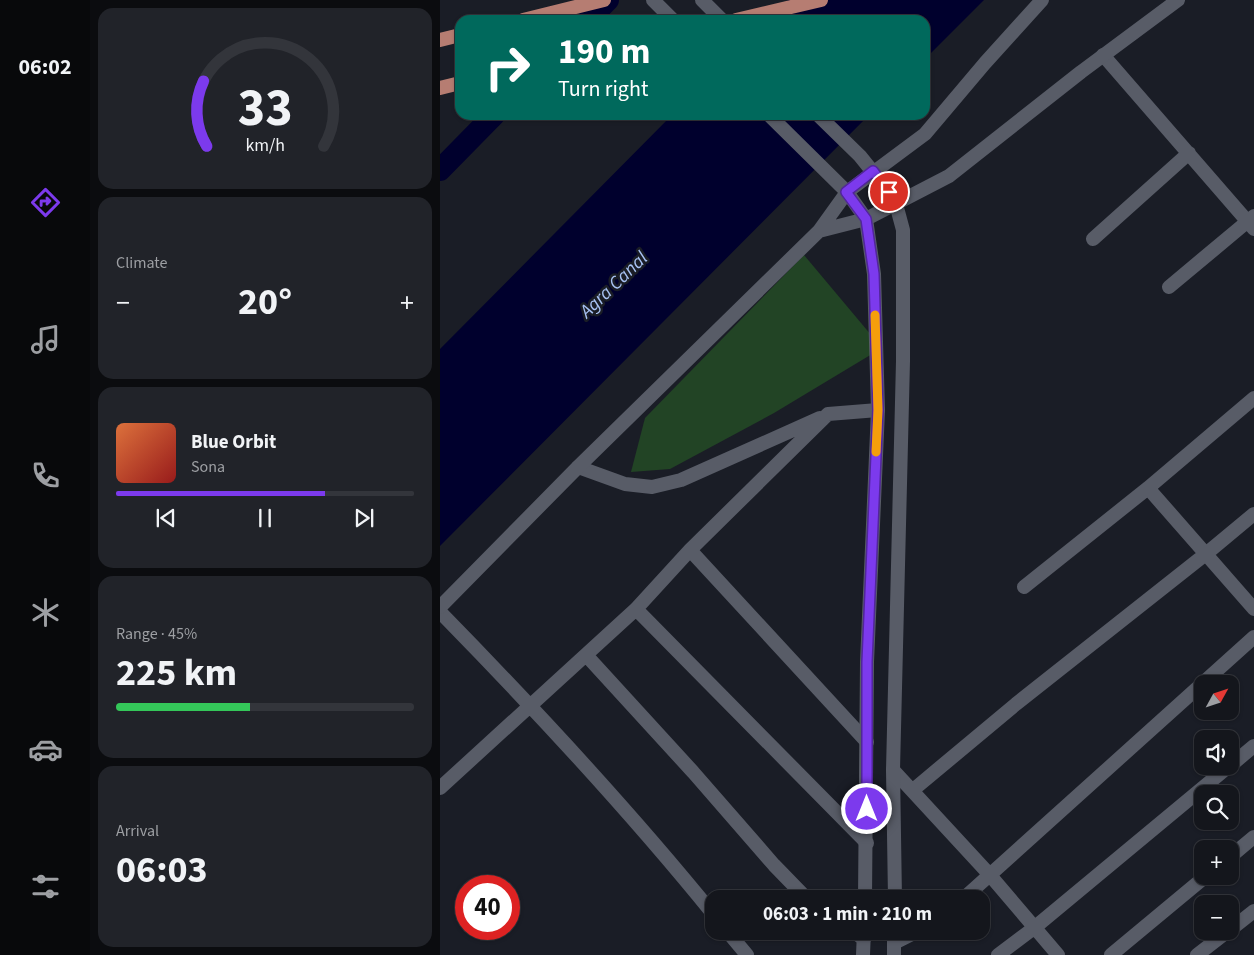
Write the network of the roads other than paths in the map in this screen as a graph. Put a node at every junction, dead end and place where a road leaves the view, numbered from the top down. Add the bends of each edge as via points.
1 (604, 0) edge
2 (653, 0) edge
3 (702, 0) edge
4 (821, 0) edge
5 (1042, 0) edge
6 (1178, 0) edge
7 (543, 15) edge
8 (668, 15) edge
9 (717, 15) edge
10 (757, 15) edge
11 (455, 37) edge
12 (440, 40) edge
13 (1103, 55) junction
14 (455, 84) edge
15 (440, 88) edge
16 (774, 120) edge
17 (823, 120) edge
18 (1189, 153) junction
19 (873, 171) junction
20 (846, 192) junction
21 (896, 204) junction
22 (866, 219) junction
23 (1252, 222) edge
24 (818, 231) junction
25 (1094, 240) dead end
26 (1169, 287) dead end
27 (1254, 398) edge
28 (878, 410) junction
29 (828, 414) junction
30 (578, 467) junction
31 (1148, 488) junction
32 (1254, 514) edge
33 (690, 550) junction
34 (1207, 553) junction
35 (1024, 587) dead end
36 (440, 607) edge
37 (636, 609) junction
38 (1254, 609) edge
39 (440, 612) edge
40 (1254, 637) edge
41 (586, 655) junction
42 (531, 706) junction
43 (867, 742) junction
44 (1254, 746) edge
45 (1239, 758) edge
46 (893, 770) junction
47 (1219, 775) edge
48 (440, 788) edge
49 (913, 790) junction
50 (1254, 837) edge
51 (867, 843) junction
52 (1239, 850) edge
53 (989, 874) junction
54 (1196, 885) edge
55 (799, 890) edge
56 (865, 890) edge
57 (895, 890) edge
58 (972, 890) edge
59 (705, 904) edge
60 (1254, 911) edge
61 (1239, 922) edge
62 (1034, 928) junction
63 (734, 940) edge
64 (864, 940) edge
65 (1217, 940) edge
66 (1127, 950) edge
67 (747, 955) edge
68 (863, 955) edge
69 (998, 955) edge
70 (1058, 955) edge
71 (1111, 955) edge
72 (1198, 955) edge

1 - 7 highway
2 - 8 street
3 - 9 street
4 - 10 highway
5 - 19 street via 925,134
6 - 13 street
11 - 12 highway
13 - 18 street
13 - 21 street via 949,176
14 - 15 highway
16 - 20 street
17 - 19 street
18 - 23 street
18 - 25 street
19 - 20 street
19 - 21 street
20 - 22 street
20 - 24 street
21 - 22 street
21 - 46 street via 903,230 903,361
22 - 24 street
22 - 28 street via 874,274
23 - 26 street
24 - 30 street
27 - 31 street
28 - 29 street
28 - 43 street via 867,662
29 - 30 street via 680,480 652,487 625,484
29 - 33 street
30 - 36 street
31 - 34 street
31 - 35 street
32 - 34 street
33 - 37 street
33 - 43 street
34 - 38 street
34 - 49 street
37 - 41 street
37 - 51 street
39 - 42 street
40 - 53 street
41 - 42 street
41 - 55 street
42 - 48 street
42 - 59 street
43 - 51 street
44 - 45 street
46 - 49 street
46 - 57 street
47 - 62 street
49 - 53 street
50 - 52 street
51 - 56 street
53 - 58 street
53 - 62 street
54 - 66 street
60 - 61 street
62 - 69 street
62 - 70 street
63 - 67 street
64 - 68 street
65 - 72 street
66 - 71 street

